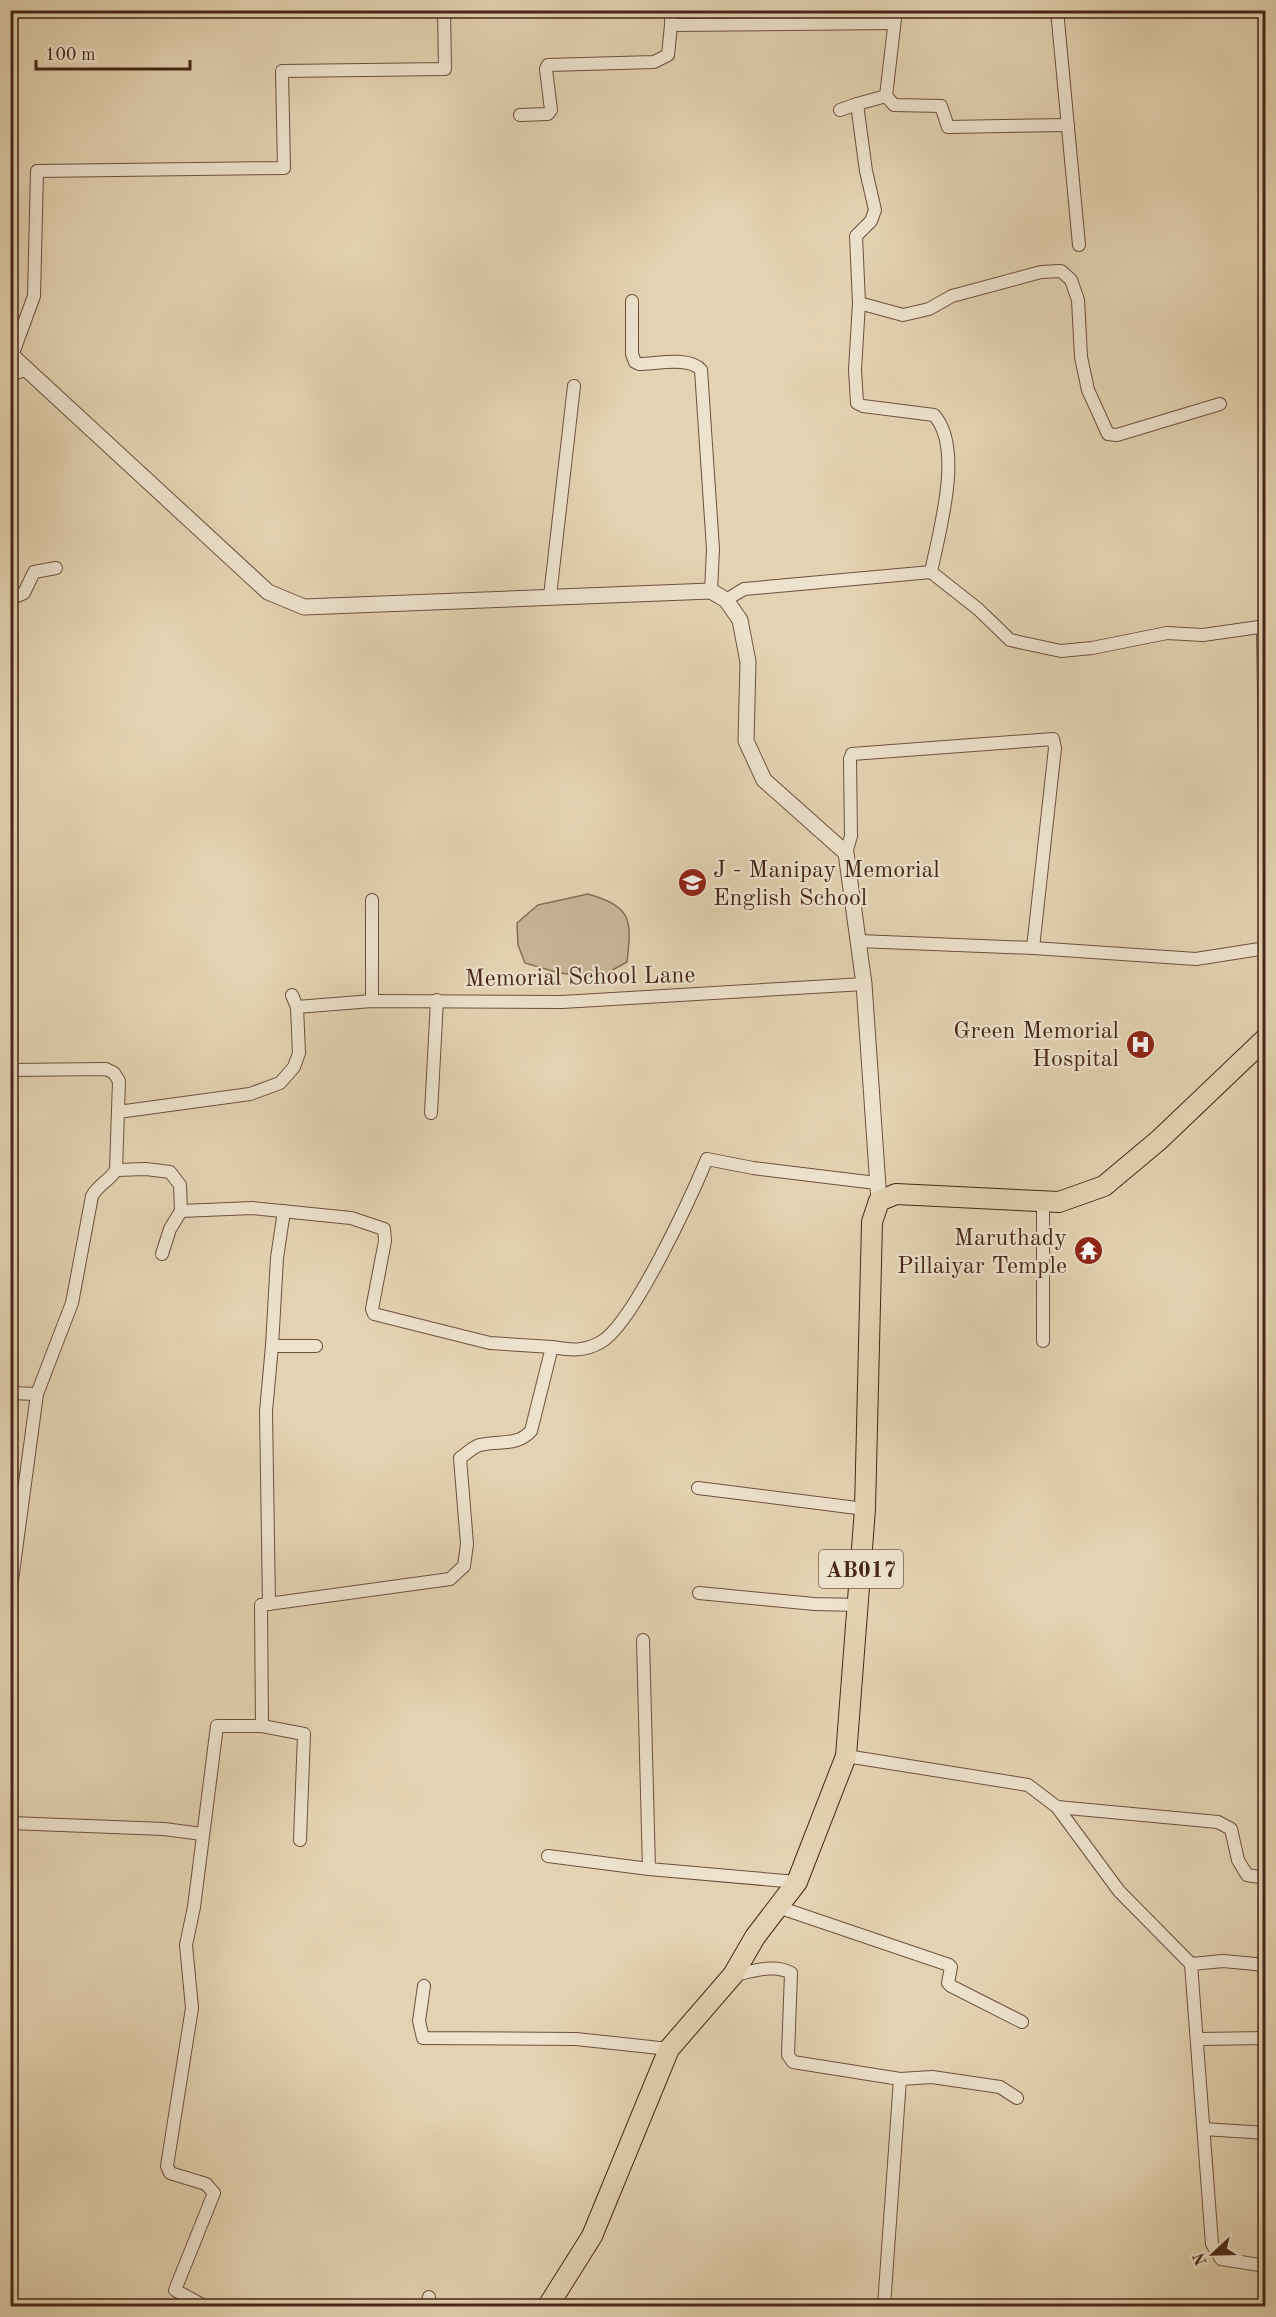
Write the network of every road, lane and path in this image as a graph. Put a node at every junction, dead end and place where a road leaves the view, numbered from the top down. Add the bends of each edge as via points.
1 (444, 10) edge
2 (671, 10) edge
3 (1057, 10) edge
4 (895, 17) edge
5 (671, 25) junction
6 (886, 96) junction
7 (857, 104) junction
8 (840, 110) dead end
9 (520, 115) dead end
10 (1068, 125) junction
11 (1079, 245) dead end
12 (632, 302) dead end
13 (859, 303) junction
14 (11, 355) edge
15 (28, 369) junction
16 (10, 375) edge
17 (574, 386) dead end
18 (1220, 404) dead end
19 (56, 568) dead end
20 (931, 572) junction
21 (711, 591) junction
22 (550, 596) junction
23 (10, 599) edge
24 (726, 600) junction
25 (1264, 626) edge
26 (1265, 764) edge
27 (846, 853) junction
28 (372, 900) dead end
29 (859, 940) junction
30 (1033, 948) junction
31 (1266, 948) edge
32 (864, 984) junction
33 (437, 1000) junction
34 (372, 1001) junction
35 (1266, 1038) edge
36 (10, 1070) edge
37 (118, 1112) junction
38 (431, 1113) dead end
39 (116, 1170) junction
40 (877, 1192) junction
41 (1043, 1203) junction
42 (181, 1210) junction
43 (284, 1211) junction
44 (162, 1254) dead end
45 (1043, 1341) dead end
46 (272, 1346) junction
47 (316, 1346) dead end
48 (552, 1347) junction
49 (10, 1393) edge
50 (37, 1394) junction
51 (698, 1488) dead end
52 (866, 1509) junction
53 (699, 1593) dead end
54 (10, 1595) edge
55 (268, 1604) junction
56 (859, 1605) junction
57 (643, 1640) dead end
58 (262, 1726) junction
59 (846, 1756) junction
60 (1057, 1807) junction
61 (10, 1823) edge
62 (202, 1834) junction
63 (300, 1840) dead end
64 (548, 1856) dead end
65 (649, 1869) junction
66 (1266, 1878) edge
67 (797, 1882) junction
68 (778, 1907) junction
69 (1191, 1964) junction
70 (1266, 1965) edge
71 (734, 1975) junction
72 (424, 1986) dead end
73 (1022, 2022) dead end
74 (1266, 2038) edge
75 (1198, 2039) junction
76 (669, 2049) junction
77 (900, 2079) junction
78 (1017, 2098) dead end
79 (1204, 2129) junction
80 (1266, 2133) edge
81 (1266, 2266) edge
82 (204, 2307) edge
83 (548, 2307) edge
84 (884, 2307) edge

1 - 14 street via 445,69 282,71 284,168 38,171 34,296
2 - 5 street
3 - 10 street
4 - 5 street
4 - 6 street
5 - 9 street via 668,55 654,62 548,65 551,110 548,114
6 - 7 street
6 - 10 street via 894,105 941,106 948,127
7 - 8 street
7 - 13 street via 875,210 871,221 856,236
10 - 11 street
12 - 21 street via 635,362 688,362 701,370 713,549
13 - 18 street via 903,315 929,309 951,296 1041,272 1061,271 1071,280 1078,300 1081,357 1088,390 1108,434 1117,435
13 - 20 street via 857,403 934,415 942,424 950,475
14 - 15 street
15 - 16 street
15 - 22 street via 268,592 304,607
17 - 22 street
19 - 23 street via 34,572 24,593
20 - 24 street via 744,589
20 - 25 street via 1010,640 1061,651 1167,633 1203,635
21 - 22 street
21 - 24 street
24 - 27 street via 740,620 748,662 746,741 764,780
25 - 26 street
27 - 29 street
27 - 30 street via 851,836 852,754 1053,740
28 - 34 street
29 - 30 street
29 - 32 street
30 - 31 street via 1196,960
32 - 33 street, Memorial School Lane via 562,1002
32 - 40 street
33 - 34 street, Memorial School Lane
33 - 38 street
34 - 37 street, Memorial School Lane via 295,1001 299,1053 294,1067 280,1083 250,1094
35 - 41 main road via 1159,1140 1104,1186 1059,1202
36 - 37 street via 106,1069 119,1081
37 - 39 street
39 - 42 street via 164,1171 175,1175 180,1185
39 - 50 street via 92,1196 72,1303
40 - 41 main road
40 - 48 street via 707,1160 639,1297 620,1322 602,1341 577,1351
40 - 52 main road, AB017 via 868,1288
41 - 45 street
42 - 43 street
42 - 44 street
43 - 46 street
43 - 48 street via 351,1218 384,1229 374,1314 490,1343
46 - 47 street
46 - 55 street via 266,1411
48 - 55 street via 531,1431 524,1438 505,1444 479,1444 460,1458 467,1544 464,1566 450,1579
49 - 50 street
50 - 54 street
51 - 52 street
52 - 56 main road, AB017
53 - 56 street
55 - 58 street via 261,1605
56 - 59 main road, AB017
57 - 65 street
58 - 62 street via 217,1726
58 - 63 street via 304,1734
59 - 60 street via 1028,1785
59 - 67 main road, AB017
60 - 66 street via 1218,1822 1231,1829 1238,1860 1247,1875
60 - 69 street via 1119,1890
61 - 62 street
62 - 82 street via 186,1945 192,2008 167,2166 170,2173 206,2184 214,2193 175,2290
64 - 65 street
65 - 67 street
67 - 68 main road, AB017
68 - 71 main road, AB017 via 755,1937
68 - 73 street via 949,1965 951,1986
69 - 70 street via 1223,1961
69 - 75 street
71 - 76 main road, AB017
71 - 77 street via 770,1968 791,1973 788,2055 793,2062
72 - 76 street via 419,2021 423,2038 576,2039
74 - 75 street
75 - 79 street
76 - 83 main road, AB017 via 591,2236
77 - 78 street via 932,2077 1000,2087
77 - 84 street
79 - 80 street
79 - 81 street via 1212,2244 1221,2259

